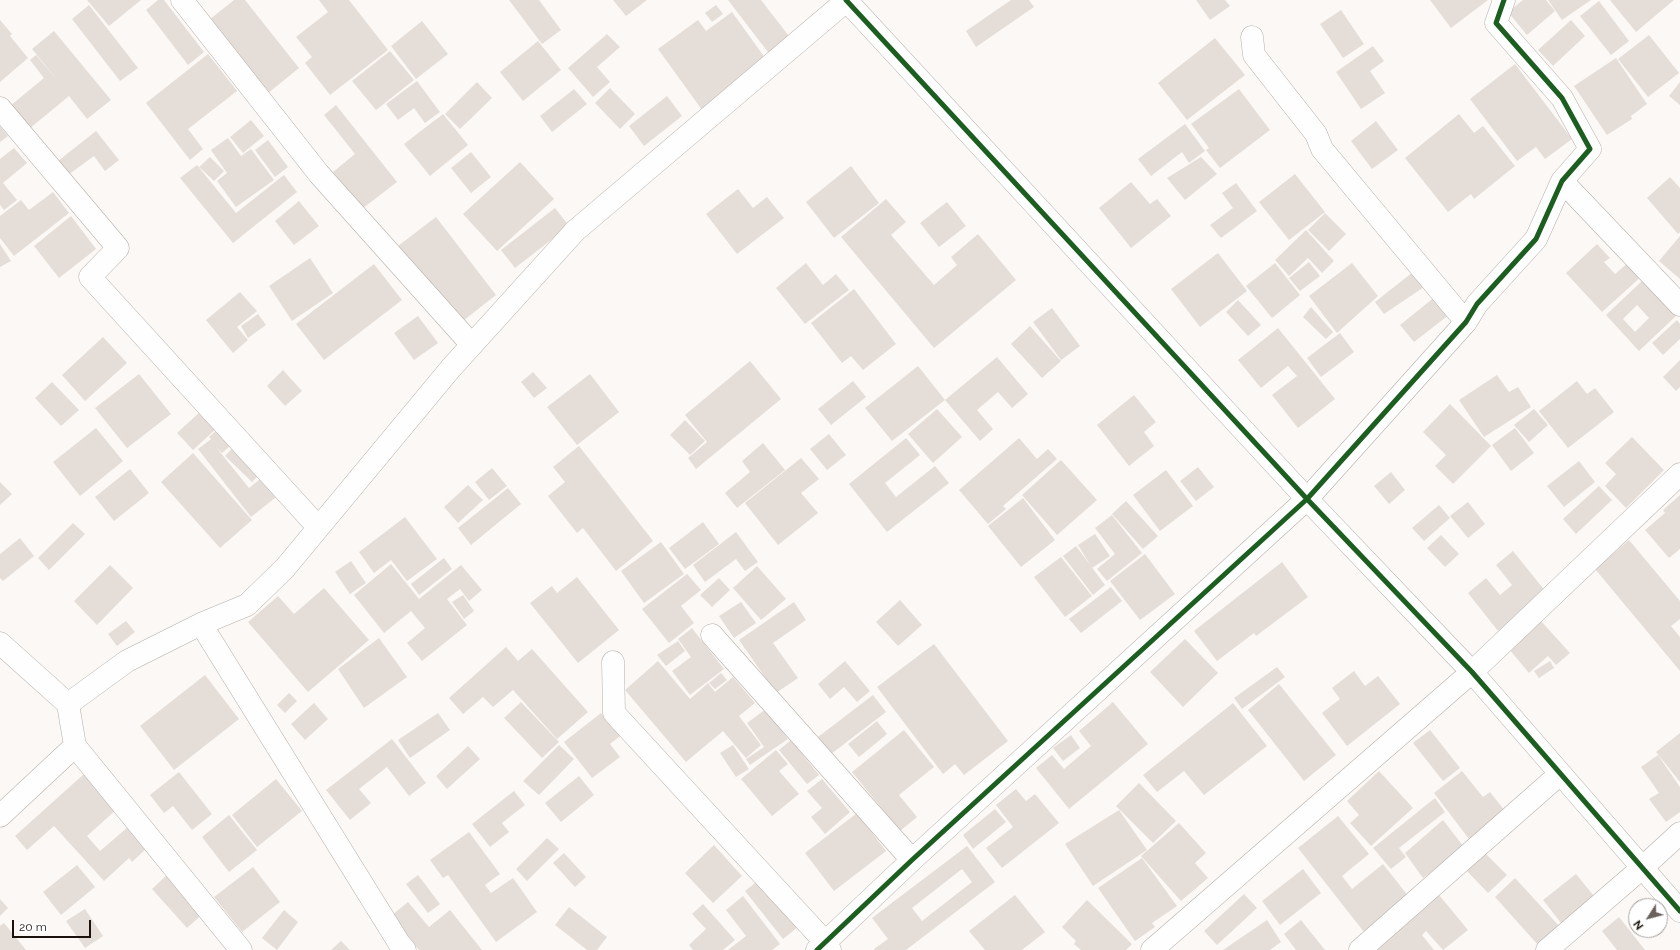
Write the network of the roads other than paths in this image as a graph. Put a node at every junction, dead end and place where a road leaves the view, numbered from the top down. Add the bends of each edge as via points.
1 (182, 0) edge
2 (846, 0) edge
3 (1504, 0) edge
4 (1252, 37) dead end
5 (0, 108) edge
6 (1562, 181) junction
7 (1680, 305) edge
8 (1466, 322) junction
9 (472, 345) junction
10 (1680, 474) edge
11 (1307, 499) junction
12 (318, 527) junction
13 (201, 624) junction
14 (712, 635) dead end
15 (0, 643) edge
16 (613, 662) dead end
17 (1472, 672) junction
18 (68, 704) junction
19 (75, 746) junction
20 (1560, 774) junction
21 (0, 816) edge
22 (1680, 833) edge
23 (912, 860) junction
24 (1642, 868) junction
25 (1680, 910) edge
26 (824, 948) edge
27 (241, 950) edge
28 (405, 950) edge
29 (1152, 950) edge
30 (1360, 950) edge
31 (1547, 950) edge

1 - 9 street via 319,174
2 - 9 street via 575,231
2 - 11 street
3 - 6 street via 1496,23 1562,98 1590,149
4 - 8 street via 1254,55 1316,134 1322,149
5 - 12 street via 118,248 90,277
6 - 7 street
6 - 8 street via 1536,239 1477,304
8 - 11 street
9 - 12 street
10 - 17 street
11 - 17 street
11 - 23 street
12 - 13 street via 285,568 247,605
13 - 18 street via 127,661
13 - 28 street
14 - 23 street
15 - 18 street
16 - 26 street via 614,714
17 - 20 street
17 - 29 street
18 - 19 street
19 - 21 street
19 - 27 street
20 - 24 street
20 - 30 street
22 - 24 street
23 - 26 street
24 - 25 street
24 - 31 street

